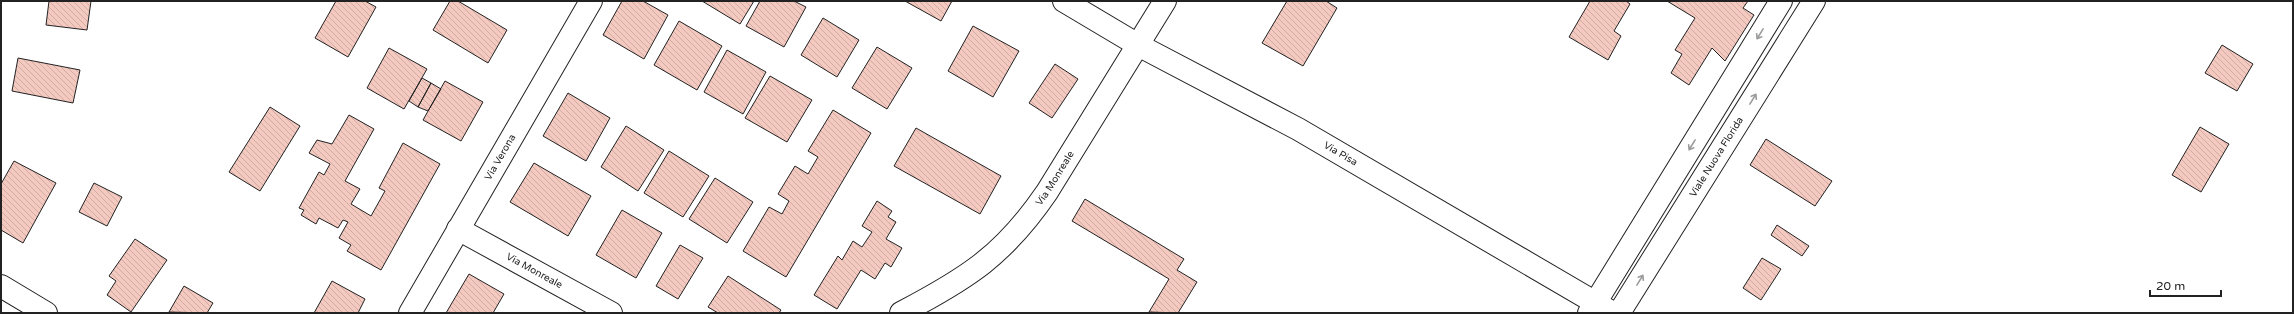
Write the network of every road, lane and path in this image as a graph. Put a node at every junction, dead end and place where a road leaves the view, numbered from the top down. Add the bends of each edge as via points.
1 (590, 1) edge
2 (1064, 1) edge
3 (1165, 1) edge
4 (1781, 1) edge
5 (1814, 1) edge
6 (1138, 45) junction
7 (458, 229) junction
8 (1, 286) edge
9 (1599, 310) edge
10 (46, 313) edge
11 (410, 313) edge
12 (611, 313) edge
13 (901, 313) edge
14 (1619, 313) edge

1 - 7 street, Via Verona
2 - 6 street, Via Pisa
3 - 6 street, Via Monreale
4 -> 9 street
14 -> 5 street, Viale Nuova Florida
6 - 9 street, Via Pisa via 1298,129
6 - 13 street, Via Monreale via 1048,192 1018,230 993,256 967,277
7 - 11 street, Via Verona
7 - 12 street, Via Monreale
8 - 10 street

